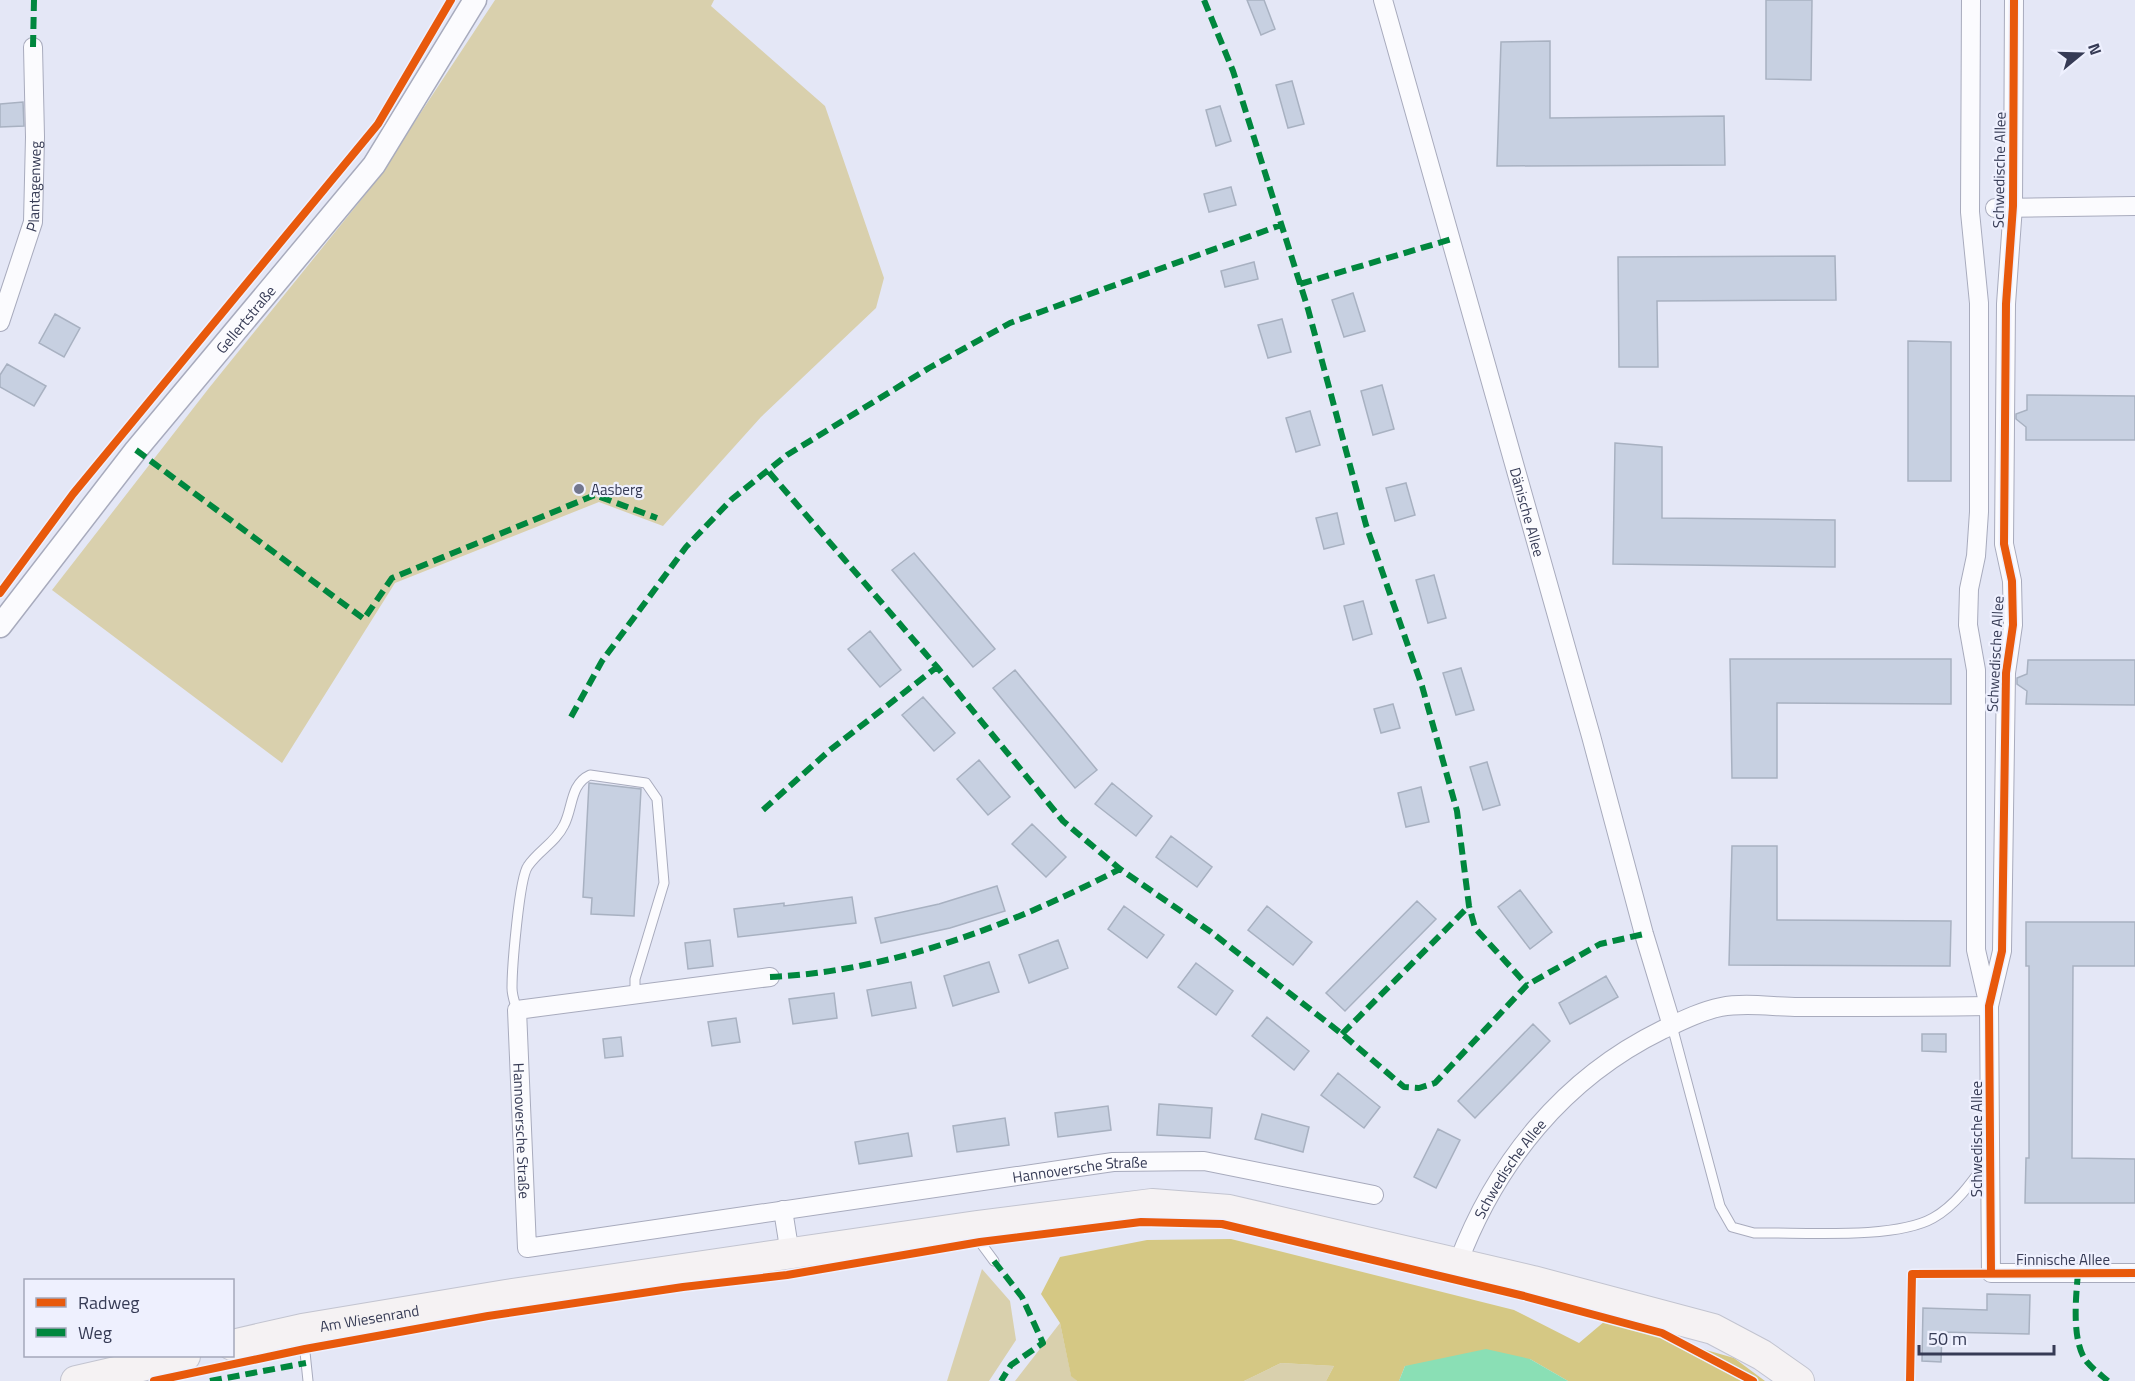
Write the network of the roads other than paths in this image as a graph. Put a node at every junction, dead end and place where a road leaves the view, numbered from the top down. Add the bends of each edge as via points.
1 (475, 0) edge
2 (1383, 0) edge
3 (1971, 0) edge
4 (2014, 0) edge
5 (33, 46) dead end
6 (2004, 207) junction
7 (2135, 207) edge
8 (0, 322) edge
9 (0, 626) edge
10 (770, 978) dead end
11 (635, 995) junction
12 (1989, 1006) junction
13 (518, 1010) junction
14 (1672, 1026) junction
15 (1990, 1157) junction
16 (1374, 1195) dead end
17 (783, 1210) junction
18 (977, 1226) junction
19 (790, 1254) junction
20 (994, 1261) dead end
21 (1458, 1263) junction
22 (1991, 1273) joint
23 (2135, 1273) edge
24 (302, 1329) junction
25 (234, 1345) edge
26 (180, 1357) edge
27 (76, 1381) edge
28 (308, 1381) edge
29 (1799, 1381) edge

1 - 9 street, Gellertstraße via 374,165 136,450
2 - 14 street, Dänische Allee
3 - 12 street, Schwedische Allee via 1970,212 1979,303 1979,512 1968,625 1976,670 1976,950
4 - 6 street, Schwedische Allee
5 - 8 street, Plantagenweg via 33,222
6 - 7 street
6 - 12 street, Schwedische Allee via 2004,544 2012,581 2013,625 2006,673 2002,951
10 - 11 street
11 - 13 street
11 - 13 lane via 635,979 664,883 657,799 646,783 590,775 577,786 559,834 522,877 512,986
12 - 14 street, Schwedische Allee via 1723,1006
12 - 15 street, Schwedische Allee
13 - 17 street, Hannoversche Straße via 527,1248
14 - 15 lane via 1720,1206 1732,1227 1754,1233 1899,1231 1933,1218 1958,1199
14 - 21 street, Schwedische Allee via 1610,1061 1538,1124 1499,1176
15 - 22 street, Schwedische Allee
16 - 17 street, Hannoversche Straße via 1204,1161 1113,1162
17 - 19 street
18 - 19 main road, Am Wiesenrand
18 - 20 lane via 980,1242
18 - 21 main road, Am Wiesenrand via 1152,1204 1185,1206 1229,1210
19 - 24 main road, Am Wiesenrand
21 - 29 main road, Am Wiesenrand via 1713,1329 1762,1355
22 - 23 street, Finnische Allee
24 - 25 main road, Am Wiesenrand
24 - 28 lane
26 - 27 main road

